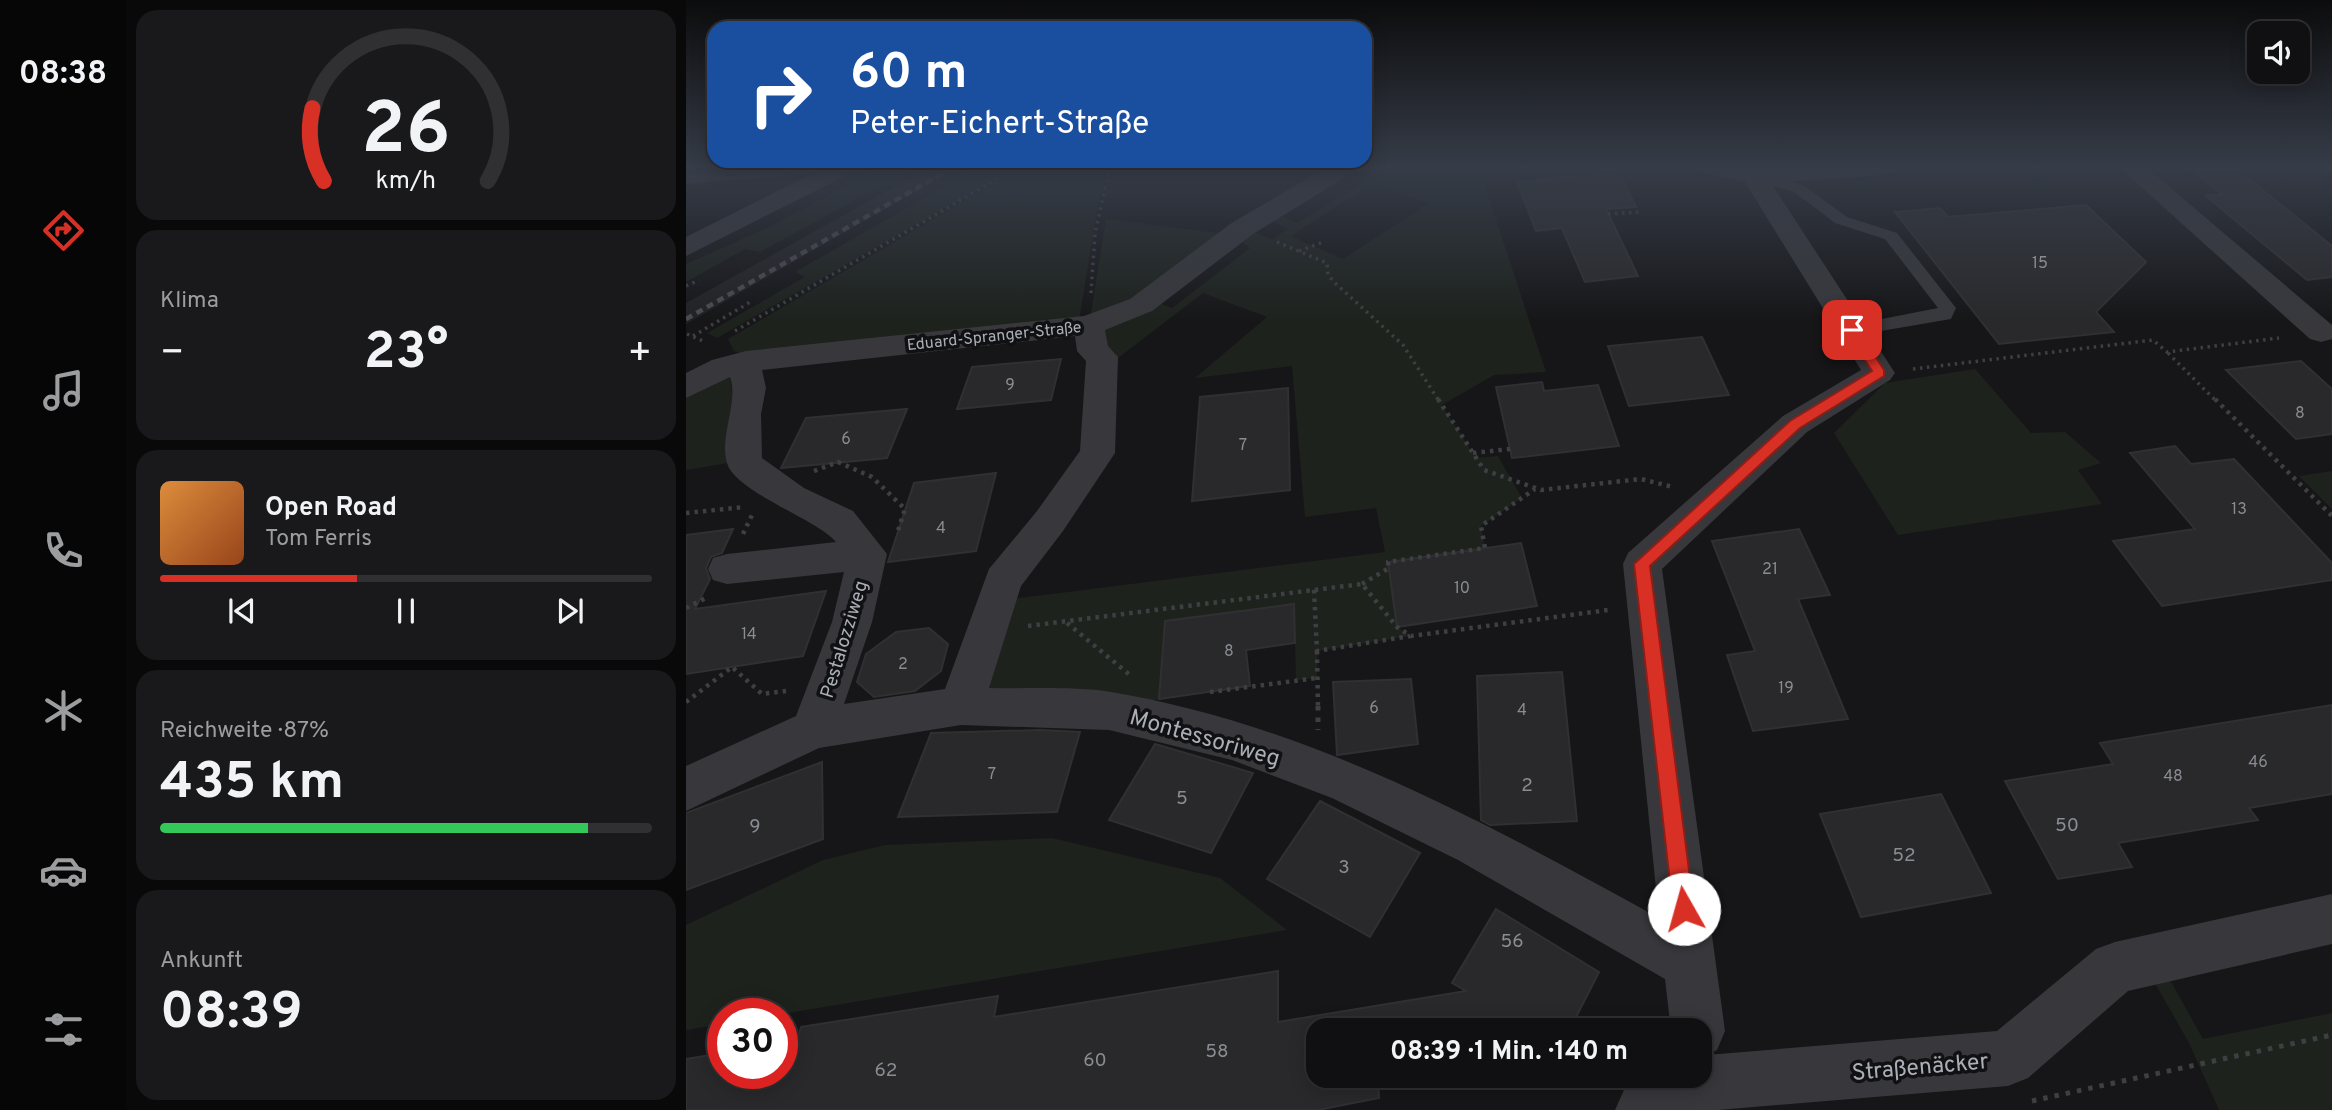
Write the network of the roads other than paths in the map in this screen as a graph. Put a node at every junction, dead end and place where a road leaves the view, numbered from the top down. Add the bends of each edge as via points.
1 (743, 219) edge
2 (1258, 219) edge
3 (1782, 219) edge
4 (1840, 219) edge
5 (2191, 219) edge
6 (686, 248) edge
7 (1089, 325) junction
8 (1852, 330) junction
9 (2321, 332) road end
10 (741, 346) junction
11 (686, 387) edge
12 (868, 554) junction
13 (727, 569) dead end
14 (961, 706) junction
15 (813, 729) junction
16 (686, 789) edge
17 (2332, 919) edge
18 (1690, 964) junction
19 (1697, 1018) edge
20 (1712, 1051) edge
21 (1665, 1088) edge
22 (1644, 1110) edge

1 - 6 street
2 - 7 street, Eduard-Spranger-Straße via 1141,304
3 - 8 street
4 - 8 lane via 1891,236 1947,308 1945,315
5 - 9 street
7 - 10 street, Eduard-Spranger-Straße
7 - 14 street via 1093,351 1102,357 1097,453 1003,580
8 - 18 street via 1879,373 1795,424 1642,564
10 - 11 street, Eduard-Spranger-Straße via 723,367
10 - 12 street, Pestalozziweg via 750,388 744,414 744,463 791,498 840,521
12 - 13 street
12 - 15 street, Pestalozziweg via 852,622
14 - 15 street, Montessoriweg
14 - 18 street, Montessoriweg via 1109,711 1233,740 1319,772 1475,843
15 - 16 street, Montessoriweg
17 - 20 street, Straßenäcker via 2115,968 2008,1058
18 - 19 street
21 - 22 street, Straßenäcker

